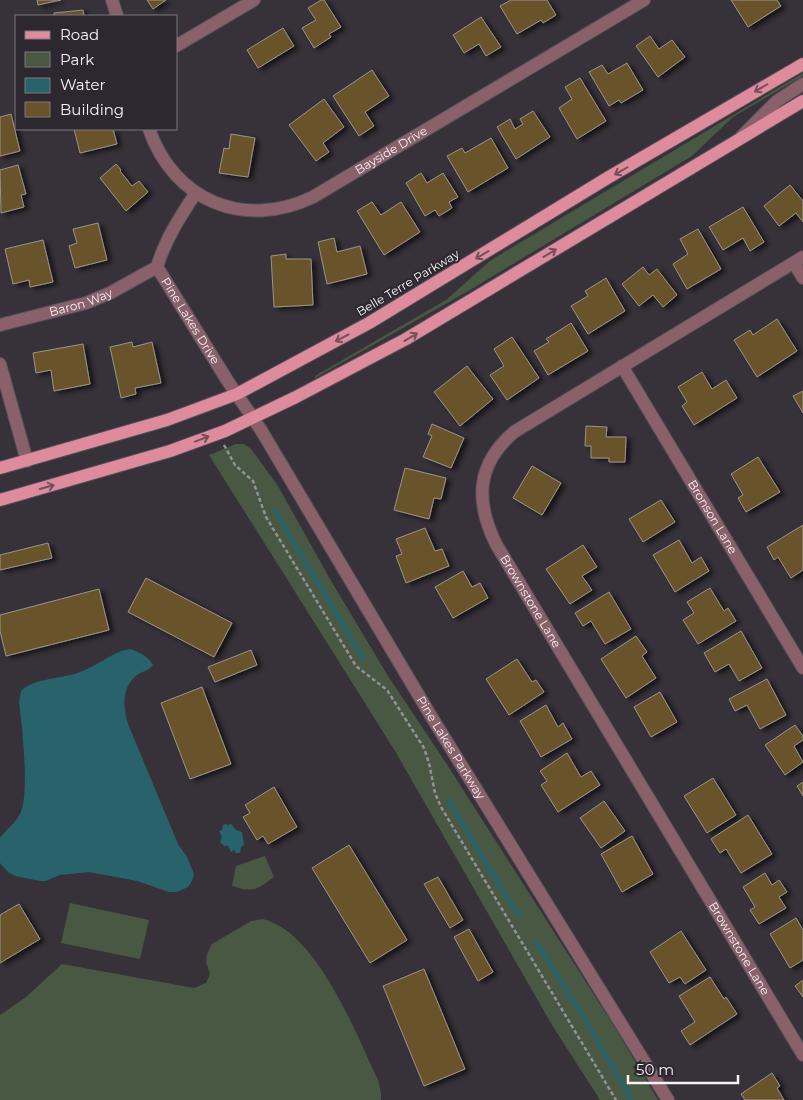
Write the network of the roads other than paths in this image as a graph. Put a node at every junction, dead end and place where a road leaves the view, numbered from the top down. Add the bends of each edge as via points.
1 (112, 0) edge
2 (254, 0) edge
3 (644, 0) edge
4 (117, 15) edge
5 (178, 45) edge
6 (803, 64) edge
7 (803, 84) edge
8 (803, 101) edge
9 (149, 130) edge
10 (739, 139) junction
11 (195, 194) junction
12 (798, 260) edge
13 (156, 267) junction
14 (803, 278) edge
15 (0, 325) edge
16 (0, 364) edge
17 (622, 366) junction
18 (237, 394) junction
19 (253, 417) junction
20 (26, 461) junction
21 (0, 468) edge
22 (0, 500) edge
23 (803, 668) edge
24 (803, 1056) edge
25 (668, 1100) edge

1 - 4 street
2 - 5 street
3 - 11 street, Bayside Drive via 306,201 281,209 253,210 214,202
6 -> 18 main road, Belle Terre Parkway via 369,323
7 - 10 street via 777,101
8 - 10 main road
9 - 11 street, Bayside Drive via 169,168
19 -> 10 main road via 406,340
11 - 13 street, Pine Lakes Drive via 172,231
12 - 14 street
12 - 17 street, Brownstone Lane
13 - 15 street, Baron Way via 99,298
13 - 18 street, Pine Lakes Drive
16 - 20 street
17 - 23 street, Bronson Lane
17 - 24 street, Brownstone Lane via 522,427 500,445 485,474 481,493 484,513 496,544
18 - 19 street, Pine Lakes Parkway
18 - 20 main road, Belle Terre Parkway via 167,420
22 -> 19 main road via 170,451
19 - 25 street, Pine Lakes Parkway via 431,716
20 - 21 main road, Belle Terre Parkway

